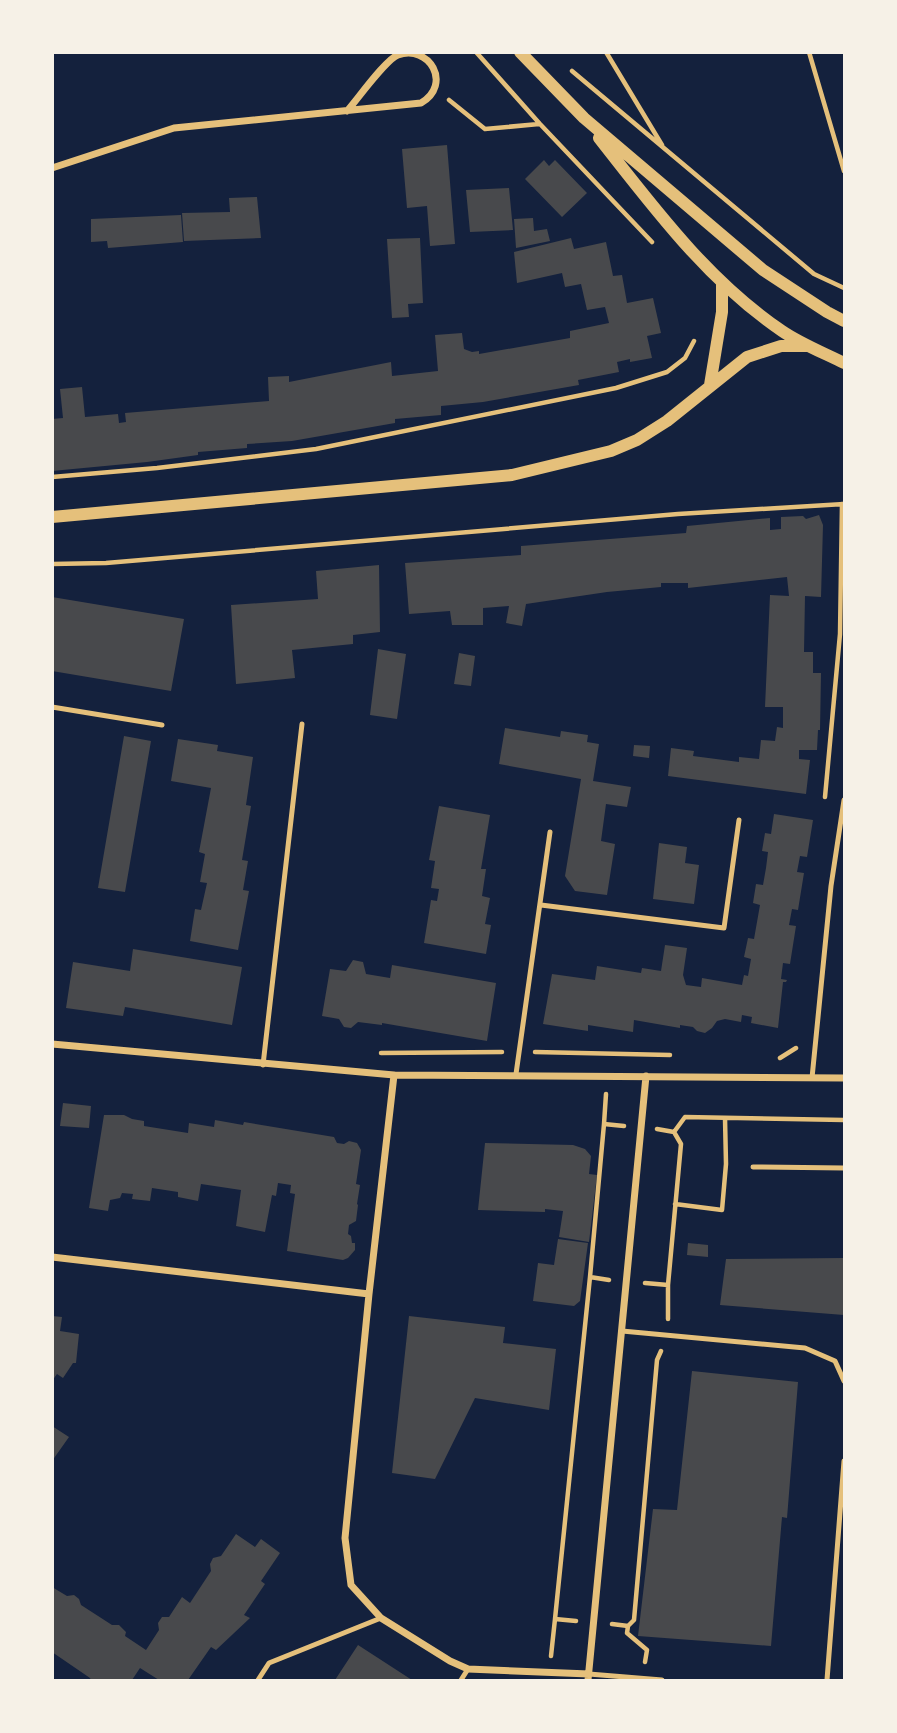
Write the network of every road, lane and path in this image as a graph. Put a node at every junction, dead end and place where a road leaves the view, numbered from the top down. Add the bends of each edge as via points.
1 (476, 52) edge
2 (520, 52) edge
3 (606, 52) edge
4 (808, 52) edge
5 (568, 68) dead end
6 (435, 88) junction
7 (347, 111) junction
8 (584, 118) junction
9 (540, 124) junction
10 (664, 149) junction
11 (52, 167) edge
12 (845, 171) edge
13 (653, 243) dead end
14 (722, 283) junction
15 (845, 288) edge
16 (845, 321) edge
17 (699, 332) dead end
18 (808, 345) junction
19 (845, 363) edge
20 (710, 385) junction
21 (52, 477) edge
22 (844, 505) edge
23 (52, 517) edge
24 (52, 564) edge
25 (52, 707) edge
26 (302, 724) dead end
27 (162, 725) dead end
28 (845, 800) edge
29 (824, 801) dead end
30 (739, 820) dead end
31 (550, 832) dead end
32 (541, 905) junction
33 (798, 1043) dead end
34 (52, 1044) edge
35 (519, 1052) junction
36 (380, 1053) dead end
37 (683, 1056) dead end
38 (779, 1058) dead end
39 (263, 1065) junction
40 (516, 1074) junction
41 (394, 1075) junction
42 (646, 1076) junction
43 (812, 1078) junction
44 (845, 1078) edge
45 (725, 1118) dead end
46 (674, 1132) dead end
47 (753, 1167) dead end
48 (845, 1168) edge
49 (676, 1204) junction
50 (52, 1257) edge
51 (590, 1277) dead end
52 (668, 1285) dead end
53 (369, 1294) junction
54 (622, 1331) junction
55 (845, 1381) edge
56 (845, 1461) edge
57 (381, 1618) junction
58 (555, 1619) dead end
59 (468, 1668) junction
60 (589, 1677) edge
61 (258, 1681) edge
62 (461, 1681) edge
63 (662, 1681) edge
64 (827, 1681) edge

1 - 9 path
2 - 8 street
3 - 10 path
4 - 12 path
5 - 10 path
6 - 7 street via 421,103
6 - 7 street via 434,66 423,58 397,55
6 - 9 path via 485,128
7 - 11 street via 174,128
8 - 14 street via 672,230
8 - 16 street via 763,271
9 - 13 path
10 - 15 path via 814,274
14 - 18 street via 783,332
14 - 20 street
17 - 21 path via 685,358 667,372 615,388 316,449
18 - 19 street
18 - 20 street via 763,350
20 - 23 street via 637,440 611,451 512,475
22 - 24 path
22 - 29 path via 840,634
25 - 27 lane
26 - 39 lane
28 - 43 lane via 831,886
30 - 32 lane via 724,928
31 - 32 lane
32 - 35 lane
33 - 38 path
34 - 39 street
35 - 36 path
35 - 37 path
35 - 40 lane
39 - 41 street
40 - 41 street
40 - 42 street
41 - 53 street
42 - 43 street
42 - 54 street
43 - 44 street
45 - 49 path via 722,1210
46 - 49 path via 681,1143
47 - 48 lane
49 - 52 path
50 - 53 street
51 - 58 path
53 - 57 street via 345,1538 351,1585
54 - 55 lane via 805,1348 835,1361
54 - 60 street
56 - 64 lane
57 - 59 street
57 - 61 lane via 269,1663
59 - 60 street
59 - 62 lane
60 - 63 lane

